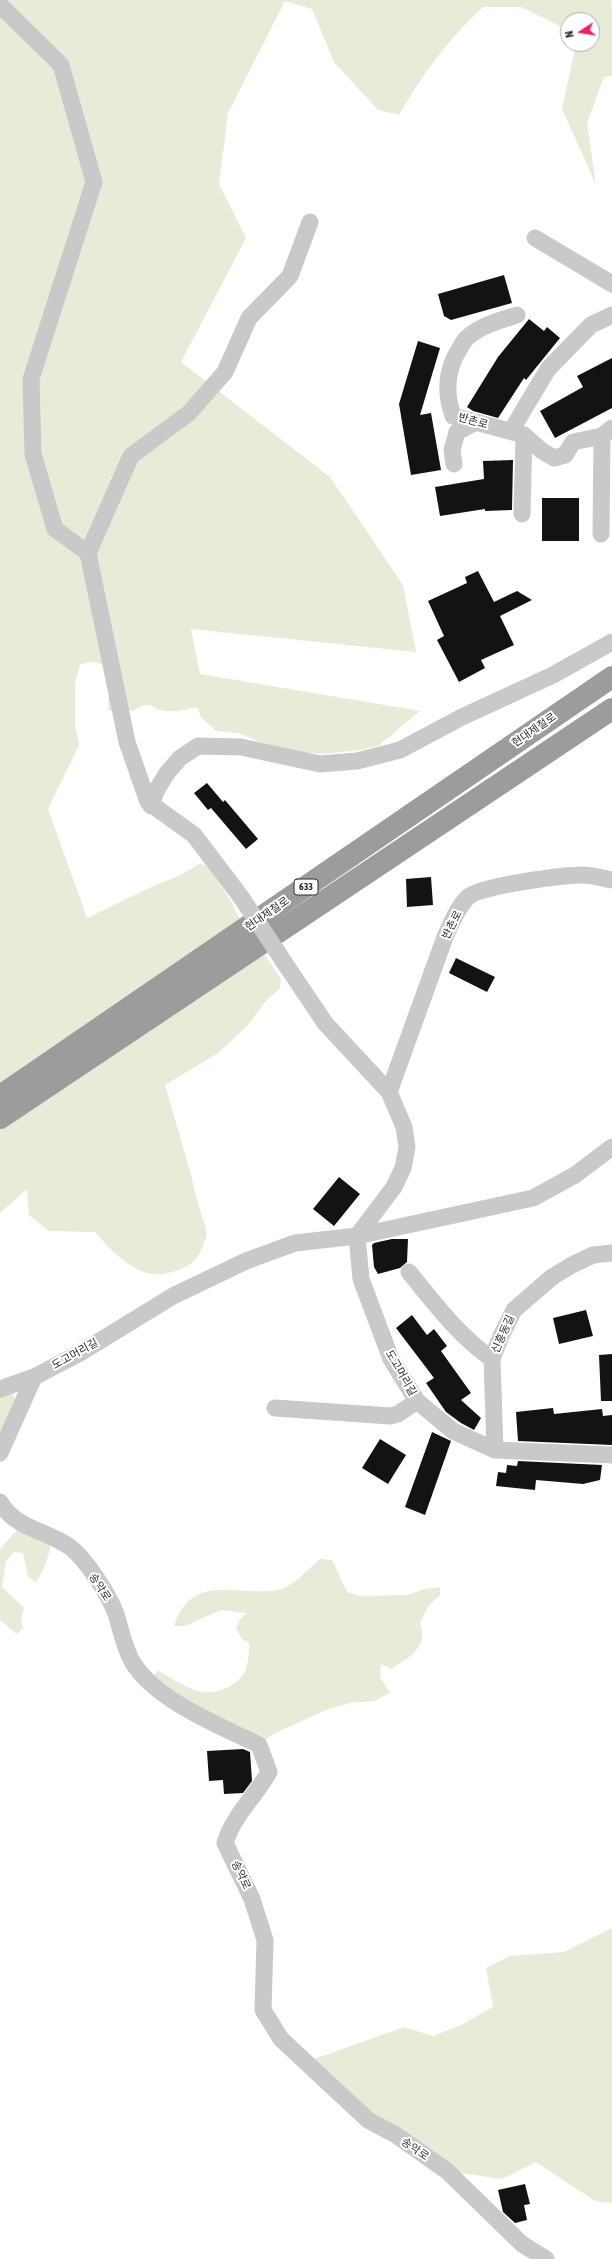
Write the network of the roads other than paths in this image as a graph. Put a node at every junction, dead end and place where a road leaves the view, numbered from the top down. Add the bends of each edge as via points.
1 (0, 5) edge
2 (310, 222) dead end
3 (535, 238) dead end
4 (612, 284) edge
5 (517, 315) dead end
6 (612, 315) edge
7 (474, 423) junction
8 (607, 432) edge
9 (518, 433) junction
10 (454, 464) dead end
11 (522, 514) dead end
12 (601, 534) dead end
13 (88, 553) junction
14 (612, 642) edge
15 (612, 677) edge
16 (612, 709) edge
17 (151, 806) junction
18 (612, 880) edge
19 (390, 1092) junction
20 (0, 1096) edge
21 (0, 1118) edge
22 (612, 1147) edge
23 (357, 1236) junction
24 (612, 1253) edge
25 (409, 1272) dead end
26 (492, 1359) junction
27 (34, 1377) junction
28 (0, 1389) edge
29 (417, 1401) junction
30 (275, 1408) dead end
31 (495, 1450) junction
32 (0, 1453) edge
33 (612, 1455) edge
34 (0, 1502) edge
35 (546, 2259) edge

1 - 13 street via 61,65 94,182 31,379 33,454 55,529
2 - 13 street via 290,276 249,318 225,372 189,413 131,456
3 - 4 street
5 - 7 street, 반촌로 via 486,326 468,336 455,355 448,378 448,401 453,416
6 - 9 street via 591,324 548,369
7 - 9 street, 반촌로
7 - 10 street via 457,432 452,450
8 - 9 street via 573,442 565,455 554,458
8 - 12 street
9 - 11 street
13 - 17 street via 127,742
14 - 17 street via 553,675 462,717 400,750 357,761 320,764 241,747 198,746 180,758 167,773 156,791
15 - 20 highway, 현대제철로 / 633
16 - 21 highway, 현대제철로 / 633
17 - 19 street, bridge via 194,835 242,898 325,1023
18 - 19 street, 반촌로 via 583,874 562,876 506,885 469,896 445,937
19 - 23 street via 404,1127 407,1147 403,1168 394,1187
22 - 23 street via 575,1176 533,1198
23 - 27 street, 도고머리길 via 295,1243 246,1261 173,1296
23 - 29 street, 도고머리길 via 361,1279 391,1359
24 - 26 street, 신흥동길 via 593,1255 572,1265 534,1291 514,1310 500,1336
25 - 26 street via 454,1327 473,1346
26 - 31 street, 신흥동길
27 - 28 street, 도고머리길
27 - 32 street
29 - 30 street via 398,1414 390,1416
29 - 31 street, 도고머리길 via 453,1431
31 - 33 street, 도고머리길
34 - 35 street, 송악로 via 14,1520 70,1547 94,1575 109,1598 132,1662 140,1672 166,1696 259,1745 269,1772 260,1789 230,1829 225,1843 252,1899 265,1940 263,2010 281,2039 368,2120 396,2134 447,2171 522,2244

